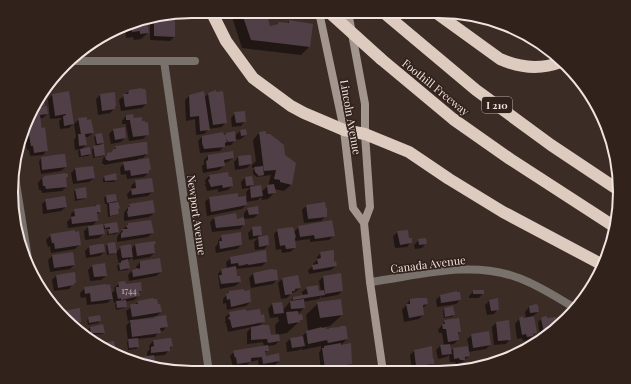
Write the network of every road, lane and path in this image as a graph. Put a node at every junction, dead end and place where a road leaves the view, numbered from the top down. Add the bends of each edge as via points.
1 (214, 18) edge
2 (320, 18) edge
3 (336, 18) edge
4 (349, 18) edge
5 (390, 18) edge
6 (443, 18) edge
7 (77, 61) edge
8 (164, 61) junction
9 (195, 61) dead end
10 (556, 63) edge
11 (344, 130) junction
12 (365, 134) junction
13 (613, 186) edge
14 (18, 198) edge
15 (364, 223) junction
16 (610, 224) edge
17 (24, 236) edge
18 (598, 262) edge
19 (370, 282) junction
20 (571, 306) edge
21 (208, 366) edge
22 (382, 366) edge

1 - 11 highway via 226,41 253,78 304,114
2 - 11 main road, Lincoln Avenue
3 - 16 highway, Foothill Freeway, bridge via 453,118 510,159
4 - 12 main road, Lincoln Avenue via 365,104
5 - 13 highway, Foothill Freeway / I 210 via 476,90
6 - 10 highway via 500,59 511,64 534,67
7 - 8 street
8 - 9 street
8 - 21 street, Newport Avenue
11 - 12 highway
11 - 15 main road, Lincoln Avenue via 353,208
12 - 15 main road, Lincoln Avenue via 370,207
12 - 18 highway via 409,152 503,212
14 - 17 street
15 - 19 main road, Lincoln Avenue
19 - 20 street, Canada Avenue via 443,271 489,271 515,276
19 - 22 main road, Lincoln Avenue

